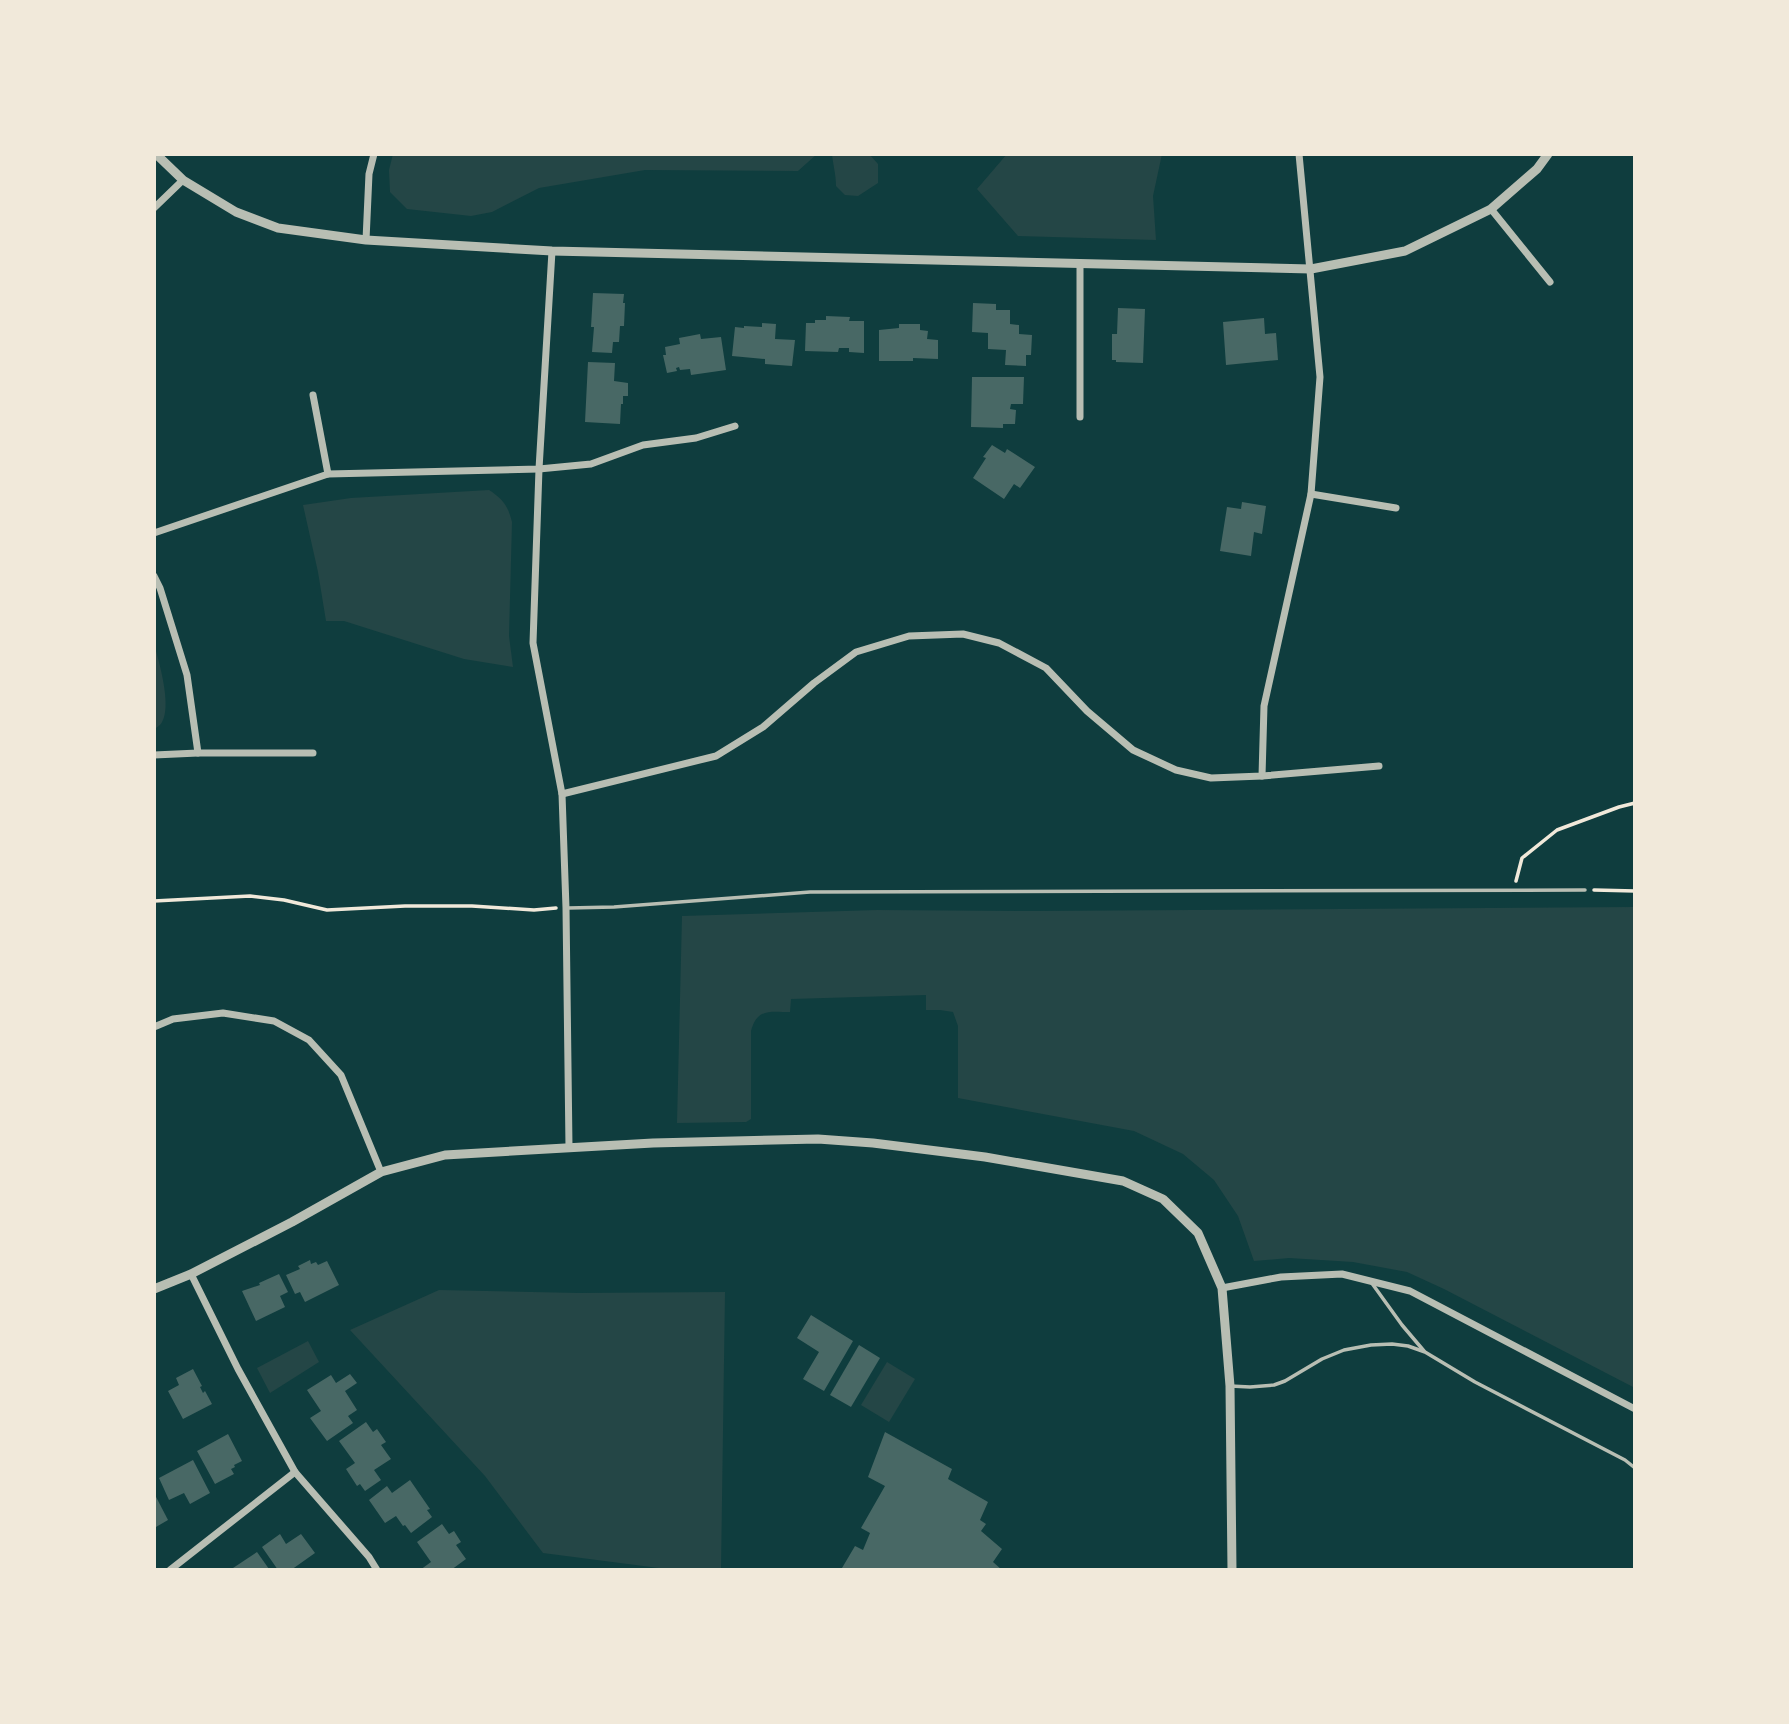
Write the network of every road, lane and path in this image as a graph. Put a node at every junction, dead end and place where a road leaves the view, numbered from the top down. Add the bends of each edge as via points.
1 (156, 154) edge
2 (374, 154) edge
3 (1300, 154) edge
4 (1548, 154) edge
5 (183, 180) junction
6 (154, 208) edge
7 (1491, 209) junction
8 (366, 240) junction
9 (552, 251) junction
10 (1080, 263) junction
11 (1311, 269) junction
12 (1549, 282) dead end
13 (313, 395) dead end
14 (1080, 417) dead end
15 (736, 426) dead end
16 (539, 469) junction
17 (327, 474) junction
18 (1311, 494) junction
19 (1396, 508) dead end
20 (154, 533) edge
21 (154, 576) edge
22 (198, 753) junction
23 (313, 753) dead end
24 (154, 755) edge
25 (1380, 766) dead end
26 (1262, 776) junction
27 (562, 794) junction
28 (1635, 803) edge
29 (1514, 890) junction
30 (1585, 890) joint
31 (1635, 891) edge
32 (154, 901) edge
33 (566, 908) junction
34 (154, 1027) edge
35 (569, 1147) junction
36 (381, 1172) junction
37 (191, 1274) junction
38 (1371, 1280) junction
39 (1222, 1288) junction
40 (154, 1289) edge
41 (1425, 1352) junction
42 (1230, 1386) junction
43 (1635, 1409) edge
44 (1635, 1468) edge
45 (295, 1472) junction
46 (170, 1570) edge
47 (377, 1570) edge
48 (1232, 1570) edge

1 - 5 street
2 - 8 street
3 - 11 street
4 - 7 street
5 - 6 street
5 - 8 street via 236,212 278,228
7 - 11 street via 1405,251
7 - 12 street
8 - 9 street
9 - 10 street
9 - 16 street
10 - 11 street
10 - 14 street
11 - 18 street via 1320,377
13 - 17 street
15 - 16 street via 696,438 643,445 591,464
16 - 17 street
16 - 27 street via 533,643
17 - 20 street
18 - 19 street
18 - 26 street via 1264,706
21 - 22 street via 187,676
22 - 23 street
22 - 24 street
25 - 26 street
26 - 27 street via 1211,778 1133,750 1087,712 1046,668 999,643 963,634 909,636 856,652 763,726 716,756
27 - 33 street
28 - 29 path via 1557,830 1522,858
29 - 30 lane
29 - 33 lane via 810,892
30 - 31 path
32 - 33 path via 250,896 327,910
33 - 35 street
34 - 36 street via 173,1019 223,1013 274,1021 309,1040 341,1075
35 - 36 street via 445,1155
35 - 39 street via 818,1139 961,1154 1124,1181 1163,1199 1198,1233
36 - 37 street
37 - 40 street
37 - 45 street
38 - 39 street via 1342,1274 1281,1277
38 - 41 lane
38 - 43 street via 1410,1291
39 - 42 street
41 - 42 lane via 1408,1346 1371,1345 1322,1359 1274,1385
41 - 44 lane
42 - 48 street
45 - 46 street
45 - 47 street

